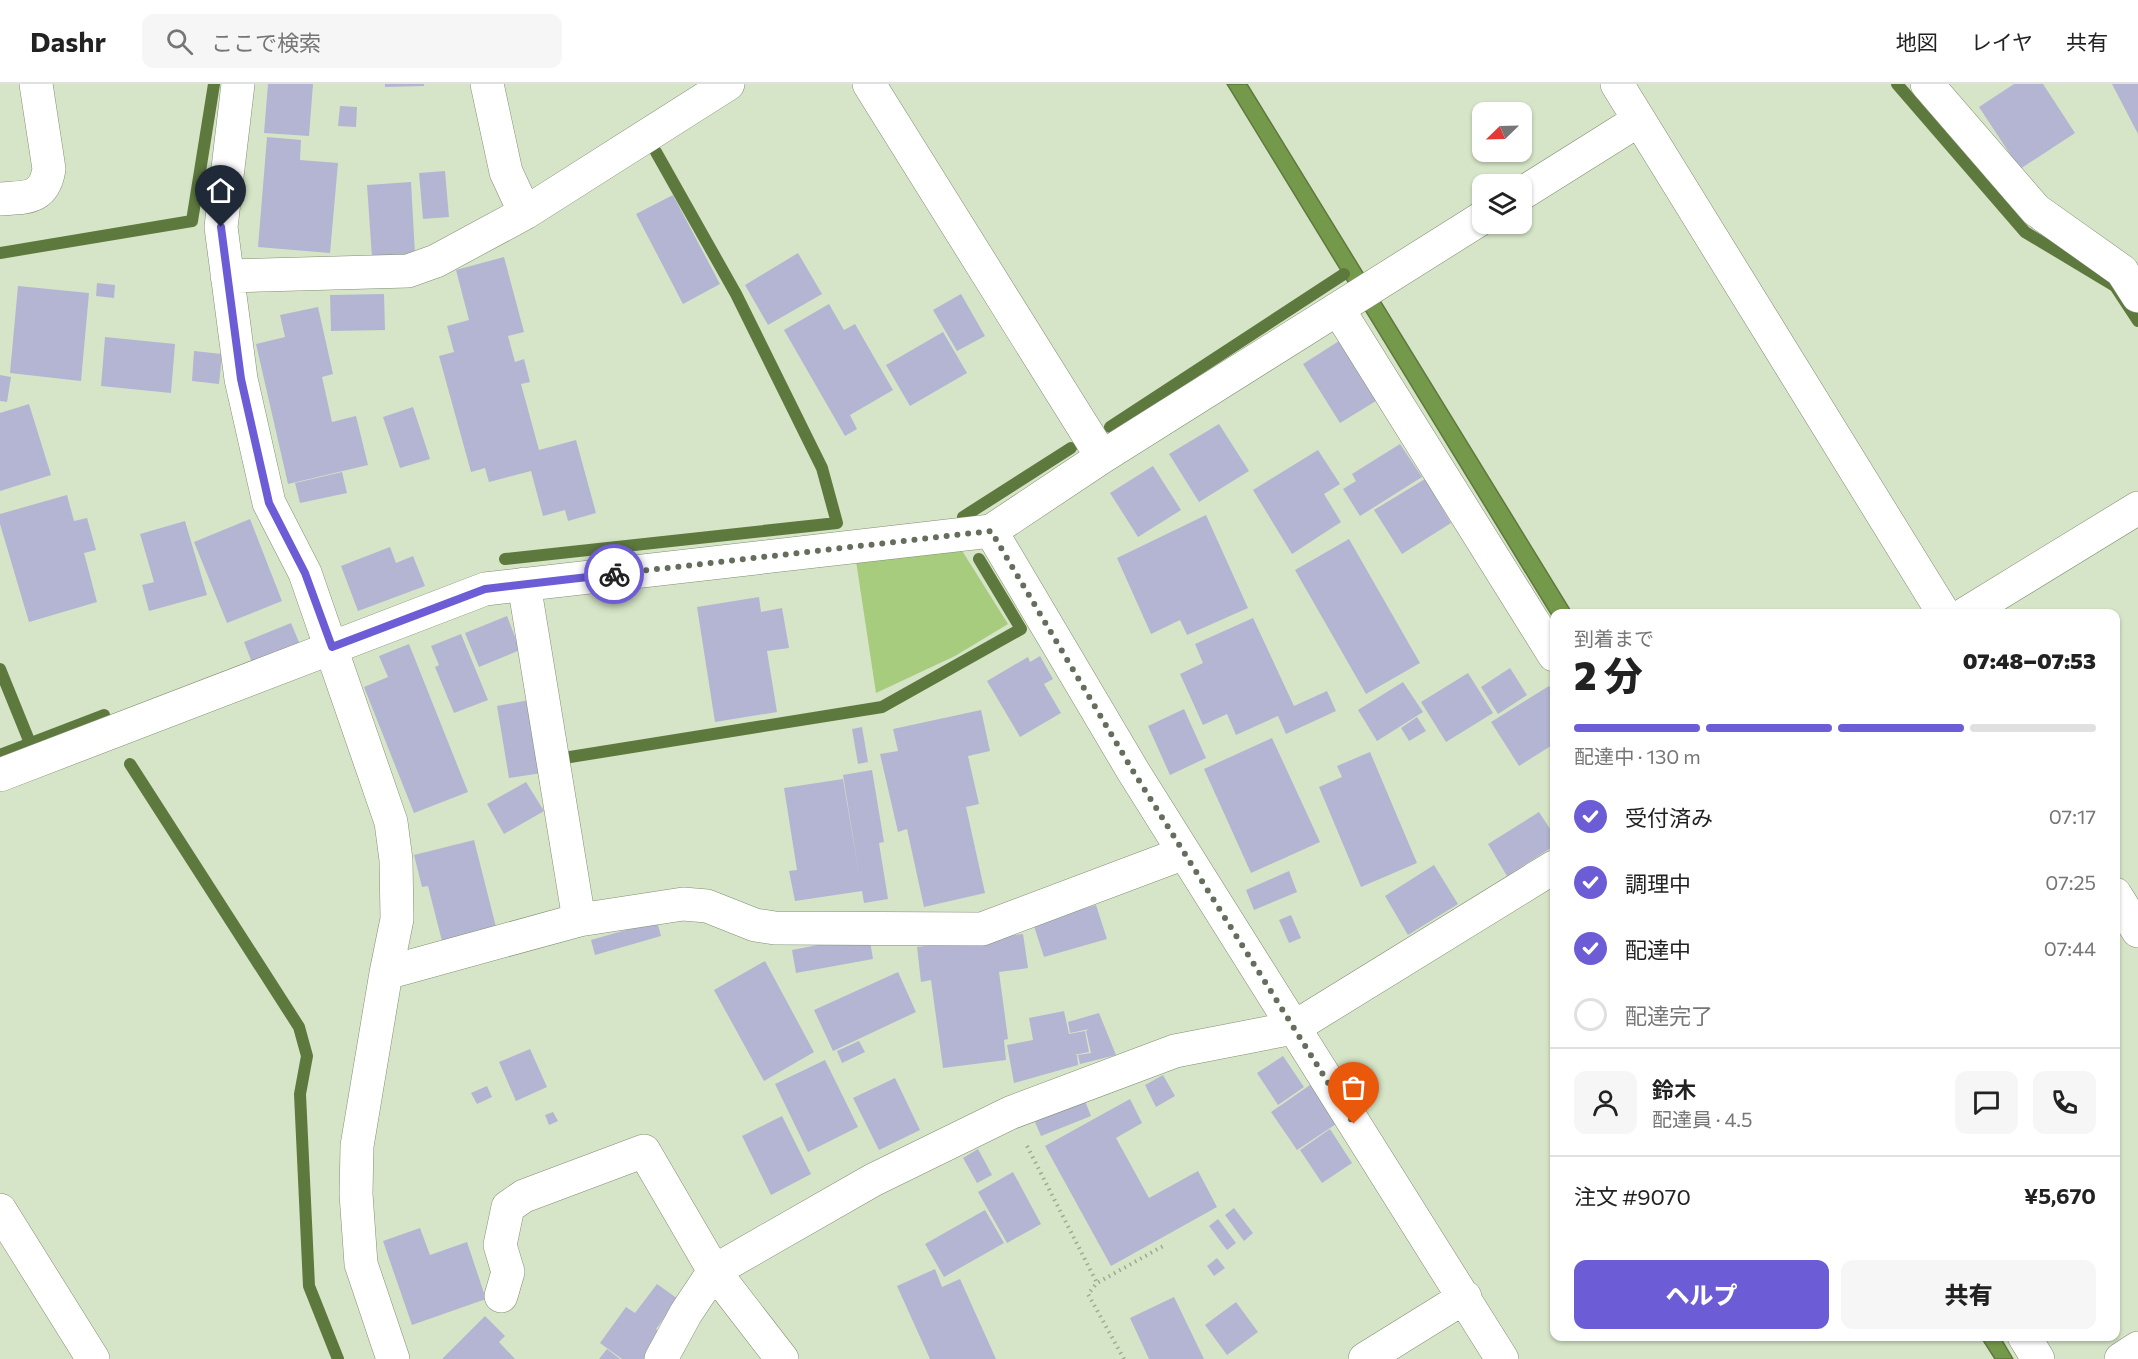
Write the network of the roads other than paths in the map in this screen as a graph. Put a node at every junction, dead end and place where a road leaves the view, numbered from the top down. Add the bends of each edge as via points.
1 (36, 84) edge
2 (238, 84) edge
3 (487, 84) edge
4 (728, 84) edge
5 (869, 84) edge
6 (1617, 84) edge
7 (1927, 84) edge
8 (1639, 120) junction
9 (1532, 187) edge
10 (0, 200) edge
11 (525, 213) junction
12 (1472, 224) edge
13 (227, 276) junction
14 (2138, 296) edge
15 (1344, 305) junction
16 (1102, 457) junction
17 (2138, 508) edge
18 (991, 531) junction
19 (524, 584) junction
20 (1941, 609) edge
21 (1973, 609) edge
22 (332, 647) junction
23 (1550, 648) edge
24 (0, 775) edge
25 (1184, 853) junction
26 (1550, 869) edge
27 (2120, 902) edge
28 (579, 920) junction
29 (2138, 931) edge
30 (386, 973) junction
31 (1293, 1028) junction
32 (0, 1210) edge
33 (714, 1271) junction
34 (501, 1296) dead end
35 (1465, 1297) junction
36 (2027, 1341) edge
37 (2138, 1348) edge
38 (93, 1359) edge
39 (393, 1359) edge
40 (661, 1359) edge
41 (782, 1359) edge
42 (1365, 1359) edge
43 (1502, 1359) edge
44 (2038, 1359) edge
45 (2121, 1359) edge

1 - 10 street via 49,169 47,183 33,196
2 - 13 street via 221,227
3 - 11 street via 507,172
4 - 11 street
5 - 16 street
6 - 8 street
7 - 14 street via 2036,210 2122,271
8 - 9 street
8 - 20 street
11 - 13 street via 436,261 408,271
12 - 15 street
13 - 22 street via 241,379 269,503 305,573
15 - 16 street
15 - 23 street
16 - 18 street
17 - 21 street
18 - 19 street
18 - 25 street
19 - 22 street via 485,589
19 - 28 street
22 - 24 street
22 - 30 street via 391,822 397,919
25 - 28 street via 982,929 775,928 755,925 708,906 683,904
25 - 31 street
26 - 31 street
27 - 29 street
28 - 30 street
30 - 39 street via 357,1146 356,1194 361,1264
31 - 33 street via 1175,1051 1010,1113 873,1180
31 - 35 street
32 - 38 street
33 - 34 street via 644,1151 524,1196 508,1206 500,1245 508,1272
33 - 40 street
33 - 41 street
35 - 42 street
35 - 43 street
36 - 44 street
37 - 45 street

